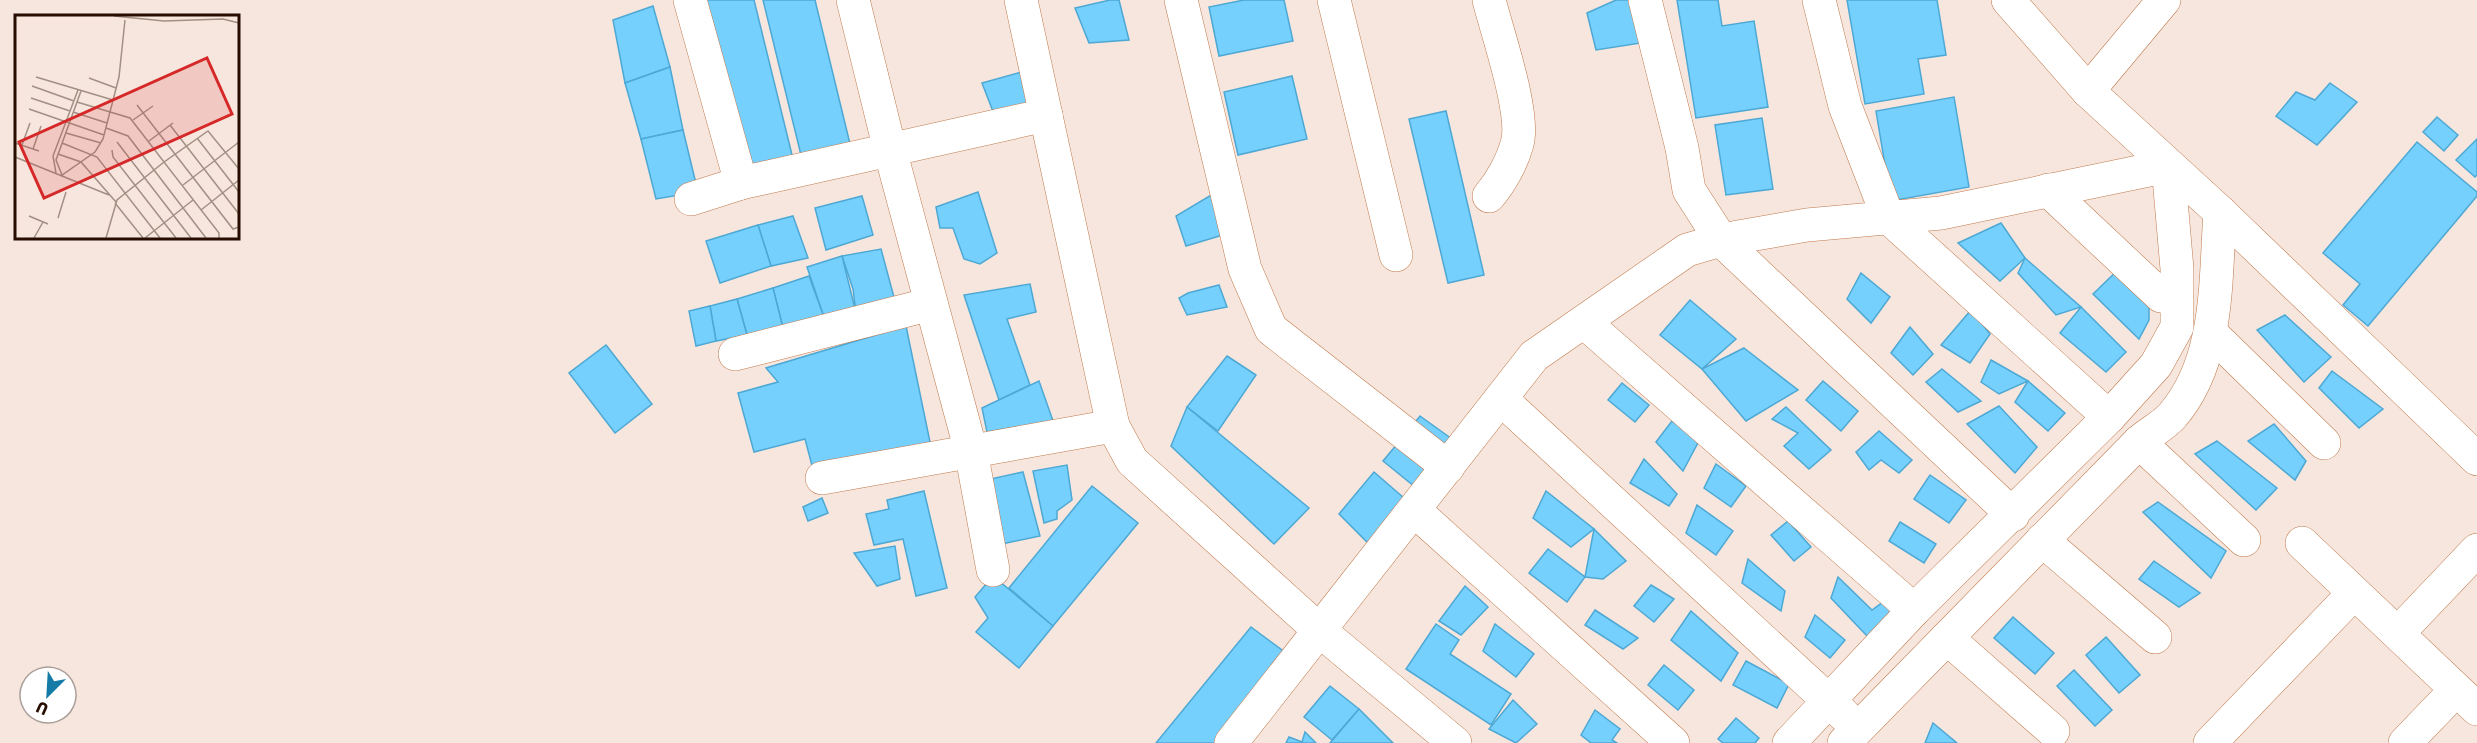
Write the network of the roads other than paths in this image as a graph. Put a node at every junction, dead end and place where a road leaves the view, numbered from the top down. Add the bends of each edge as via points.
1 (690, 0) edge
2 (853, 0) edge
3 (1021, 0) edge
4 (1181, 0) edge
5 (1334, 0) edge
6 (1489, 0) edge
7 (1645, 0) edge
8 (1819, 0) edge
9 (2008, 0) edge
10 (2164, 0) edge
11 (2088, 90) junction
12 (1046, 115) junction
13 (890, 150) junction
14 (2168, 166) junction
15 (741, 183) junction
16 (2048, 190) junction
17 (1489, 196) dead end
18 (691, 199) dead end
19 (2220, 212) junction
20 (1888, 217) junction
21 (1721, 240) junction
22 (1396, 255) dead end
23 (2161, 296) dead end
24 (931, 304) junction
25 (1584, 322) junction
26 (2211, 333) junction
27 (735, 354) dead end
28 (1501, 399) junction
29 (2109, 417) junction
30 (1113, 426) junction
31 (2139, 441) junction
32 (2324, 443) dead end
33 (971, 451) junction
34 (2477, 459) edge
35 (1448, 467) junction
36 (822, 478) dead end
37 (1414, 510) junction
38 (2013, 515) junction
39 (2042, 540) junction
40 (2244, 540) dead end
41 (2302, 543) dead end
42 (2477, 550) edge
43 (993, 570) dead end
44 (2354, 593) junction
45 (1914, 610) junction
46 (1319, 630) junction
47 (2397, 633) junction
48 (1947, 638) junction
49 (2156, 638) dead end
50 (2467, 699) edge
51 (1829, 702) junction
52 (2053, 732) dead end
53 (1859, 738) edge
54 (1234, 742) edge
55 (1455, 743) edge
56 (1673, 743) edge
57 (1789, 743) edge
58 (2210, 743) edge
59 (2405, 743) edge

1 - 15 street
2 - 13 street
3 - 12 street
4 - 35 street via 1245,269 1271,329
5 - 22 street
6 - 17 street via 1518,114 1518,142 1499,184
7 - 21 street via 1689,190
8 - 20 street via 1845,106
9 - 11 street
10 - 11 street
11 - 14 street
12 - 13 street
12 - 30 street
13 - 15 street
13 - 24 street
14 - 16 street
14 - 19 street
14 - 29 street via 2177,269 2177,327 2156,365
15 - 18 street
16 - 20 street via 1941,213
16 - 23 street
19 - 26 street
19 - 34 street
20 - 21 street via 1807,225
20 - 29 street
21 - 25 street via 1687,250
21 - 38 street
24 - 27 street
24 - 33 street
25 - 28 street via 1534,356
25 - 45 street
26 - 31 street via 2197,375 2172,416
26 - 32 street
28 - 35 street
28 - 51 street
29 - 38 street
30 - 33 street
30 - 46 street via 1132,461
31 - 39 street
31 - 40 street
33 - 36 street
33 - 43 street
35 - 37 street
37 - 46 street
37 - 56 street
38 - 45 street
39 - 48 street
39 - 49 street
41 - 44 street
42 - 47 street
44 - 47 street
44 - 58 street
45 - 51 street
46 - 54 street
46 - 55 street
47 - 50 street
48 - 52 street
48 - 53 street
50 - 59 street
51 - 53 street
51 - 57 street

